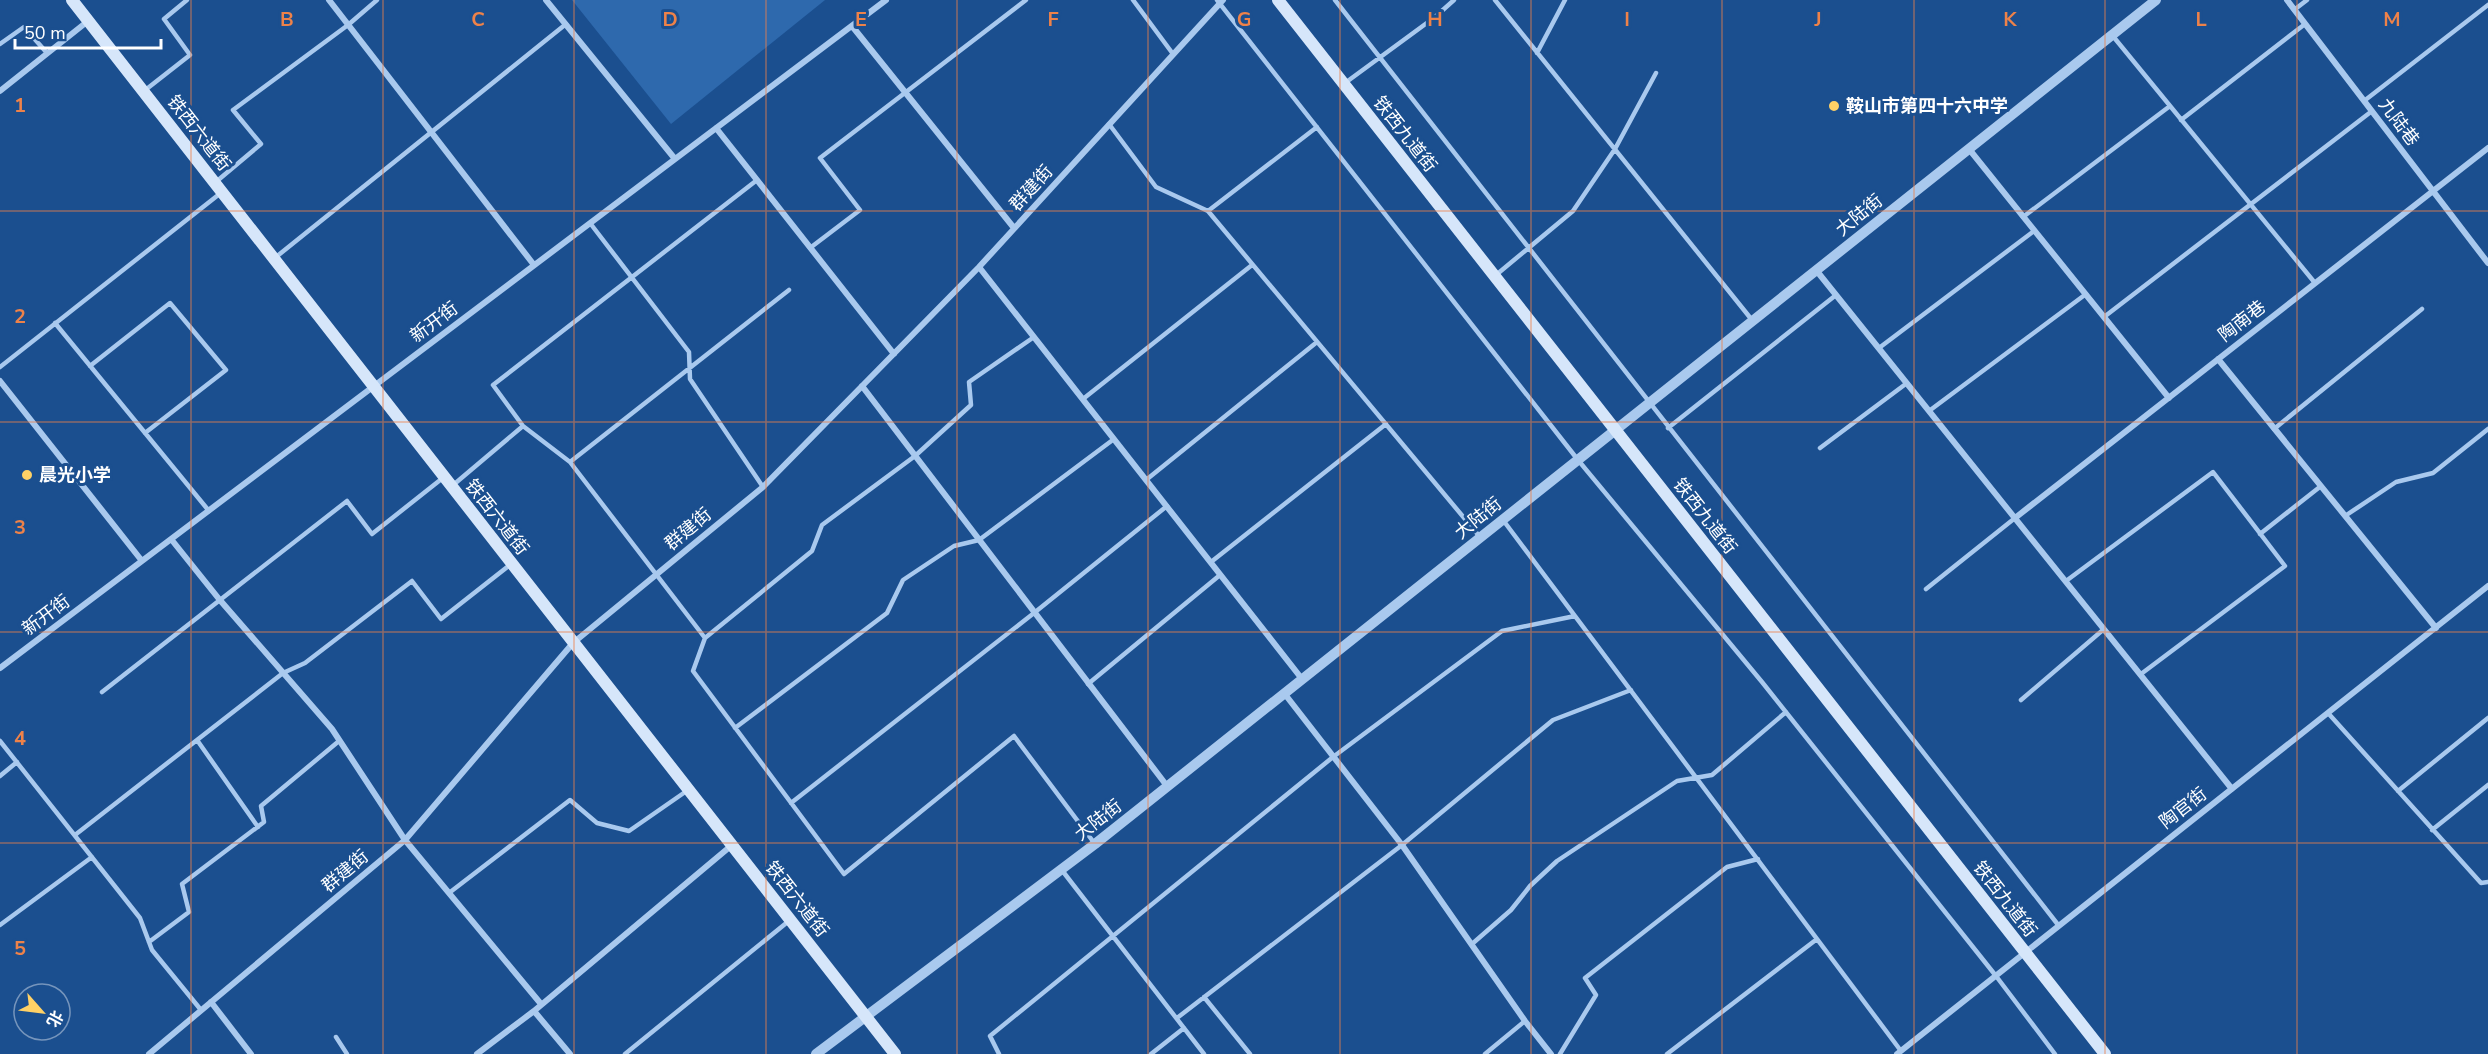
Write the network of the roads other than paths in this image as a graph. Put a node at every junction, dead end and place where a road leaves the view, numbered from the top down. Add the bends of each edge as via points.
1 (72, 0) edge
2 (187, 0) edge
3 (329, 0) edge
4 (377, 0) edge
5 (546, 0) edge
6 (886, 0) edge
7 (1026, 0) edge
8 (1133, 0) edge
9 (1278, 0) edge
10 (1335, 0) edge
11 (1454, 0) edge
12 (1494, 0) edge
13 (1565, 0) edge
14 (2156, 0) edge
15 (2287, 0) edge
16 (2307, 0) edge
17 (1220, 1) edge
18 (2488, 5) edge
19 (2294, 10) junction
20 (88, 21) junction
21 (566, 24) junction
22 (2305, 24) junction
23 (348, 25) junction
24 (852, 26) junction
25 (2112, 35) junction
26 (0, 44) edge
27 (47, 53) junction
28 (1537, 53) junction
29 (1173, 54) junction
30 (1380, 57) junction
31 (1656, 73) dead end
32 (1343, 84) junction
33 (0, 91) edge
34 (143, 91) junction
35 (906, 94) junction
36 (2364, 101) junction
37 (2170, 106) junction
38 (2372, 111) junction
39 (2181, 120) junction
40 (1109, 124) junction
41 (1317, 127) junction
42 (716, 128) junction
43 (432, 133) junction
44 (2488, 148) edge
45 (1615, 149) junction
46 (1969, 149) junction
47 (675, 159) junction
48 (757, 180) junction
49 (218, 188) junction
50 (2433, 191) junction
51 (2249, 204) junction
52 (1208, 211) junction
53 (2023, 216) junction
54 (590, 224) junction
55 (1014, 228) junction
56 (2034, 231) junction
57 (810, 248) junction
58 (1529, 248) junction
59 (274, 259) junction
60 (2488, 263) edge
61 (534, 265) junction
62 (1252, 265) junction
63 (979, 267) junction
64 (1816, 270) junction
65 (1494, 277) junction
66 (632, 278) junction
67 (2315, 283) junction
68 (789, 290) dead end
69 (2086, 294) junction
70 (1836, 295) junction
71 (2422, 309) dead end
72 (2104, 317) junction
73 (1753, 321) junction
74 (55, 323) junction
75 (1034, 337) junction
76 (1317, 342) junction
77 (1879, 348) junction
78 (894, 354) junction
79 (2218, 359) junction
80 (90, 366) junction
81 (0, 367) edge
82 (690, 369) junction
83 (0, 381) edge
84 (1907, 383) junction
85 (862, 386) junction
86 (373, 387) junction
87 (2169, 398) junction
88 (1083, 399) junction
89 (1649, 403) junction
90 (1929, 411) junction
91 (1386, 424) junction
92 (523, 426) junction
93 (1668, 428) junction
94 (2274, 429) junction
95 (2488, 429) edge
96 (1615, 430) junction
97 (145, 433) junction
98 (1114, 439) junction
99 (1820, 448) dead end
100 (915, 456) junction
101 (1578, 460) junction
102 (570, 462) junction
103 (1146, 480) junction
104 (448, 482) junction
105 (2321, 486) junction
106 (763, 487) junction
107 (1167, 506) junction
108 (209, 511) junction
109 (2345, 516) junction
110 (2015, 518) junction
111 (1502, 519) junction
112 (2260, 534) junction
113 (1480, 537) junction
114 (171, 539) junction
115 (979, 540) junction
116 (142, 561) junction
117 (1210, 562) junction
118 (511, 564) junction
119 (657, 574) junction
120 (1220, 575) junction
121 (2066, 580) junction
122 (2488, 586) edge
123 (1926, 589) dead end
124 (219, 599) junction
125 (1034, 613) junction
126 (1575, 616) junction
127 (2436, 628) junction
128 (2104, 629) junction
129 (705, 638) junction
130 (573, 643) junction
131 (0, 668) edge
132 (283, 673) junction
133 (2141, 674) junction
134 (1302, 679) junction
135 (1088, 684) junction
136 (1631, 690) junction
137 (102, 692) dead end
138 (1284, 693) junction
139 (2021, 700) dead end
140 (1786, 712) junction
141 (2328, 713) junction
142 (2488, 718) edge
143 (735, 728) junction
144 (197, 740) junction
145 (0, 741) edge
146 (339, 741) junction
147 (1333, 757) junction
148 (17, 762) junction
149 (0, 776) edge
150 (1696, 777) junction
151 (2488, 785) edge
152 (1167, 786) junction
153 (2232, 789) junction
154 (688, 790) junction
155 (2398, 791) junction
156 (791, 803) junction
157 (258, 827) junction
158 (2432, 830) junction
159 (75, 835) junction
160 (405, 840) junction
161 (1095, 844) junction
162 (732, 845) junction
163 (1402, 845) junction
164 (92, 857) junction
165 (1758, 859) junction
166 (1061, 869) junction
167 (2488, 882) edge
168 (449, 893) junction
169 (790, 920) junction
170 (0, 925) edge
171 (2059, 926) junction
172 (1114, 936) junction
173 (1817, 939) junction
174 (150, 942) junction
175 (1472, 944) junction
176 (2025, 953) junction
177 (1996, 976) junction
178 (1204, 997) junction
179 (211, 1002) junction
180 (541, 1004) junction
181 (201, 1010) junction
182 (534, 1011) junction
183 (865, 1016) junction
184 (1177, 1018) junction
185 (1525, 1021) junction
186 (1184, 1028) junction
187 (336, 1037) dead end
188 (1899, 1053) edge
189 (149, 1054) edge
190 (251, 1054) edge
191 (347, 1054) edge
192 (477, 1054) edge
193 (570, 1054) edge
194 (625, 1054) edge
195 (816, 1054) edge
196 (895, 1054) edge
197 (999, 1054) edge
198 (1151, 1054) edge
199 (1204, 1054) edge
200 (1250, 1054) edge
201 (1485, 1054) edge
202 (1551, 1054) edge
203 (1560, 1054) edge
204 (1666, 1054) edge
205 (2055, 1054) edge
206 (2105, 1054) edge

1 - 20 main road, 铁西六道街
2 - 34 lane via 164,19 190,55
3 - 23 street
4 - 23 lane
5 - 21 street
6 - 24 street, 新开街
7 - 35 lane
8 - 29 lane
9 - 32 main road, 铁西九道街
10 - 30 lane
11 - 30 lane
12 - 28 lane
13 - 28 lane
14 - 25 street, 大陆街
15 - 19 street, 九陆巷
16 - 19 lane
17 - 29 street, 群建街
17 - 41 lane
18 - 36 lane
19 - 22 street, 九陆巷
20 - 27 street
20 - 34 main road, 铁西六道街
21 - 43 lane
21 - 47 street
22 - 36 street, 九陆巷
22 - 39 lane
23 - 43 street
23 - 49 lane via 233,110 261,144
24 - 35 street
24 - 42 street, 新开街
25 - 37 lane
25 - 46 street, 大陆街
26 - 27 lane via 24,27
27 - 33 street
28 - 45 lane
29 - 40 street, 群建街
30 - 32 lane
30 - 58 lane
31 - 45 lane
32 - 65 main road, 铁西九道街
34 - 49 main road, 铁西六道街
35 - 55 street
35 - 57 lane via 820,158 860,210
36 - 38 street, 九陆巷
37 - 39 lane
37 - 53 lane
38 - 50 street, 九陆巷
38 - 51 lane
39 - 51 lane
40 - 52 lane via 1156,187
40 - 55 street, 群建街
41 - 52 lane
41 - 101 lane
42 - 47 street, 新开街
42 - 48 street
43 - 59 lane
43 - 61 street
44 - 50 street, 陶南巷
45 - 58 lane via 1573,211
45 - 73 lane
46 - 53 street
46 - 64 street, 大陆街
47 - 54 street, 新开街
48 - 57 street
48 - 66 lane
49 - 59 main road, 铁西六道街
49 - 74 lane
50 - 60 street, 九陆巷
50 - 67 street, 陶南巷
51 - 67 lane
51 - 72 lane
52 - 62 lane
53 - 56 street
54 - 61 street, 新开街
54 - 66 lane
55 - 63 street, 群建街
56 - 69 street
56 - 77 lane
57 - 78 street
58 - 65 lane
58 - 89 lane
59 - 86 main road, 铁西六道街
61 - 86 street, 新开街
62 - 76 lane
62 - 88 lane
63 - 75 street
63 - 78 street, 群建街
64 - 70 street
64 - 73 street, 大陆街
65 - 96 main road, 铁西九道街
66 - 82 lane via 689,352
66 - 92 lane via 493,385
67 - 79 street, 陶南巷
68 - 82 lane
69 - 72 street
69 - 90 lane
70 - 77 street
70 - 93 lane
71 - 94 lane
72 - 87 street
73 - 89 street, 大陆街
74 - 80 lane
74 - 81 lane
75 - 88 street
75 - 100 lane via 969,382 971,405
76 - 91 lane
76 - 103 lane
77 - 84 street
78 - 85 street, 群建街
79 - 87 street, 陶南巷
79 - 94 street
80 - 97 lane
80 - 97 lane via 170,303 226,370
82 - 102 lane
82 - 106 lane via 690,379
83 - 116 street
84 - 90 street
84 - 99 lane
85 - 100 street
85 - 106 street, 群建街
86 - 104 main road, 铁西六道街
86 - 108 street, 新开街
87 - 110 street, 陶南巷
88 - 98 street
89 - 93 lane
89 - 96 street, 大陆街
90 - 110 street
91 - 113 lane
91 - 117 lane
92 - 102 lane
92 - 104 lane
93 - 171 lane
94 - 105 street
95 - 109 lane via 2433,473 2396,482
96 - 101 street, 大陆街
96 - 176 main road, 铁西九道街
97 - 108 lane
98 - 103 street
98 - 115 lane
100 - 115 street
100 - 129 lane via 822,525 812,551
101 - 111 street, 大陆街
101 - 140 lane
102 - 119 lane
103 - 107 street
104 - 118 main road, 铁西六道街
104 - 124 lane via 372,534 347,501
105 - 109 street
105 - 112 lane
106 - 119 street, 群建街
107 - 117 street
107 - 125 lane
108 - 114 street, 新开街
109 - 127 street
110 - 121 street
110 - 123 lane
111 - 113 street, 大陆街
111 - 126 lane
112 - 121 lane via 2213,472
112 - 133 lane via 2285,566
113 - 134 street, 大陆街
114 - 116 street, 新开街
114 - 124 street
115 - 125 street
115 - 143 lane via 954,546 903,580 887,613
116 - 131 street, 新开街
117 - 120 street
118 - 130 main road, 铁西六道街
118 - 132 lane via 441,619 412,581 305,663
119 - 129 lane
119 - 130 street, 群建街
120 - 134 street
120 - 135 lane
121 - 128 street
122 - 127 street, 陶官街
124 - 132 street
124 - 137 lane
125 - 135 street
125 - 156 lane
126 - 136 lane
126 - 147 lane via 1502,631
127 - 141 street, 陶官街
128 - 133 street
128 - 139 lane
129 - 143 lane via 693,671
130 - 154 main road, 铁西六道街
130 - 160 street, 群建街
132 - 144 lane
132 - 146 street
133 - 153 street
134 - 138 street, 大陆街
135 - 152 street
136 - 150 lane
136 - 163 lane via 1553,720
138 - 147 street
138 - 152 street, 大陆街
140 - 150 lane via 1712,775
140 - 177 lane
141 - 153 street, 陶官街
141 - 155 lane
142 - 155 lane
143 - 156 lane
144 - 157 lane
144 - 159 lane
145 - 148 lane
146 - 157 lane via 261,806 264,822
146 - 160 street
147 - 163 street
147 - 172 lane
148 - 149 lane
148 - 159 lane
150 - 165 lane
150 - 175 lane via 1677,781 1557,861
151 - 158 lane
152 - 161 street, 大陆街
153 - 171 street, 陶官街
154 - 162 main road, 铁西六道街
154 - 168 lane via 629,831 597,823 570,800
155 - 158 lane
156 - 161 lane via 843,874 1014,736
157 - 174 lane via 182,884 189,912
158 - 167 lane via 2481,883
159 - 164 lane
160 - 168 street
160 - 179 street, 群建街
161 - 166 street, 大陆街
162 - 169 main road, 铁西六道街
162 - 180 street
163 - 175 street
163 - 178 lane
164 - 170 lane
164 - 174 lane via 140,918
165 - 173 lane
165 - 203 lane via 1727,867 1585,978 1596,996
166 - 172 lane
166 - 183 street, 大陆街
168 - 180 street
169 - 183 main road, 铁西六道街
169 - 194 lane
171 - 176 street, 陶官街
172 - 184 lane
172 - 197 lane via 990,1036
173 - 188 lane
173 - 204 lane
174 - 181 lane via 152,950
175 - 185 street
176 - 177 street, 陶官街
176 - 206 main road, 铁西九道街
177 - 188 street, 陶官街
177 - 205 lane
178 - 184 lane
178 - 200 lane
179 - 181 street, 群建街
179 - 190 street
180 - 182 street
181 - 189 street, 群建街
182 - 192 street
182 - 193 street
183 - 195 street, 大陆街
183 - 196 main road, 铁西六道街
184 - 186 lane
185 - 201 lane
185 - 202 street
186 - 198 lane
186 - 199 lane
187 - 191 lane

